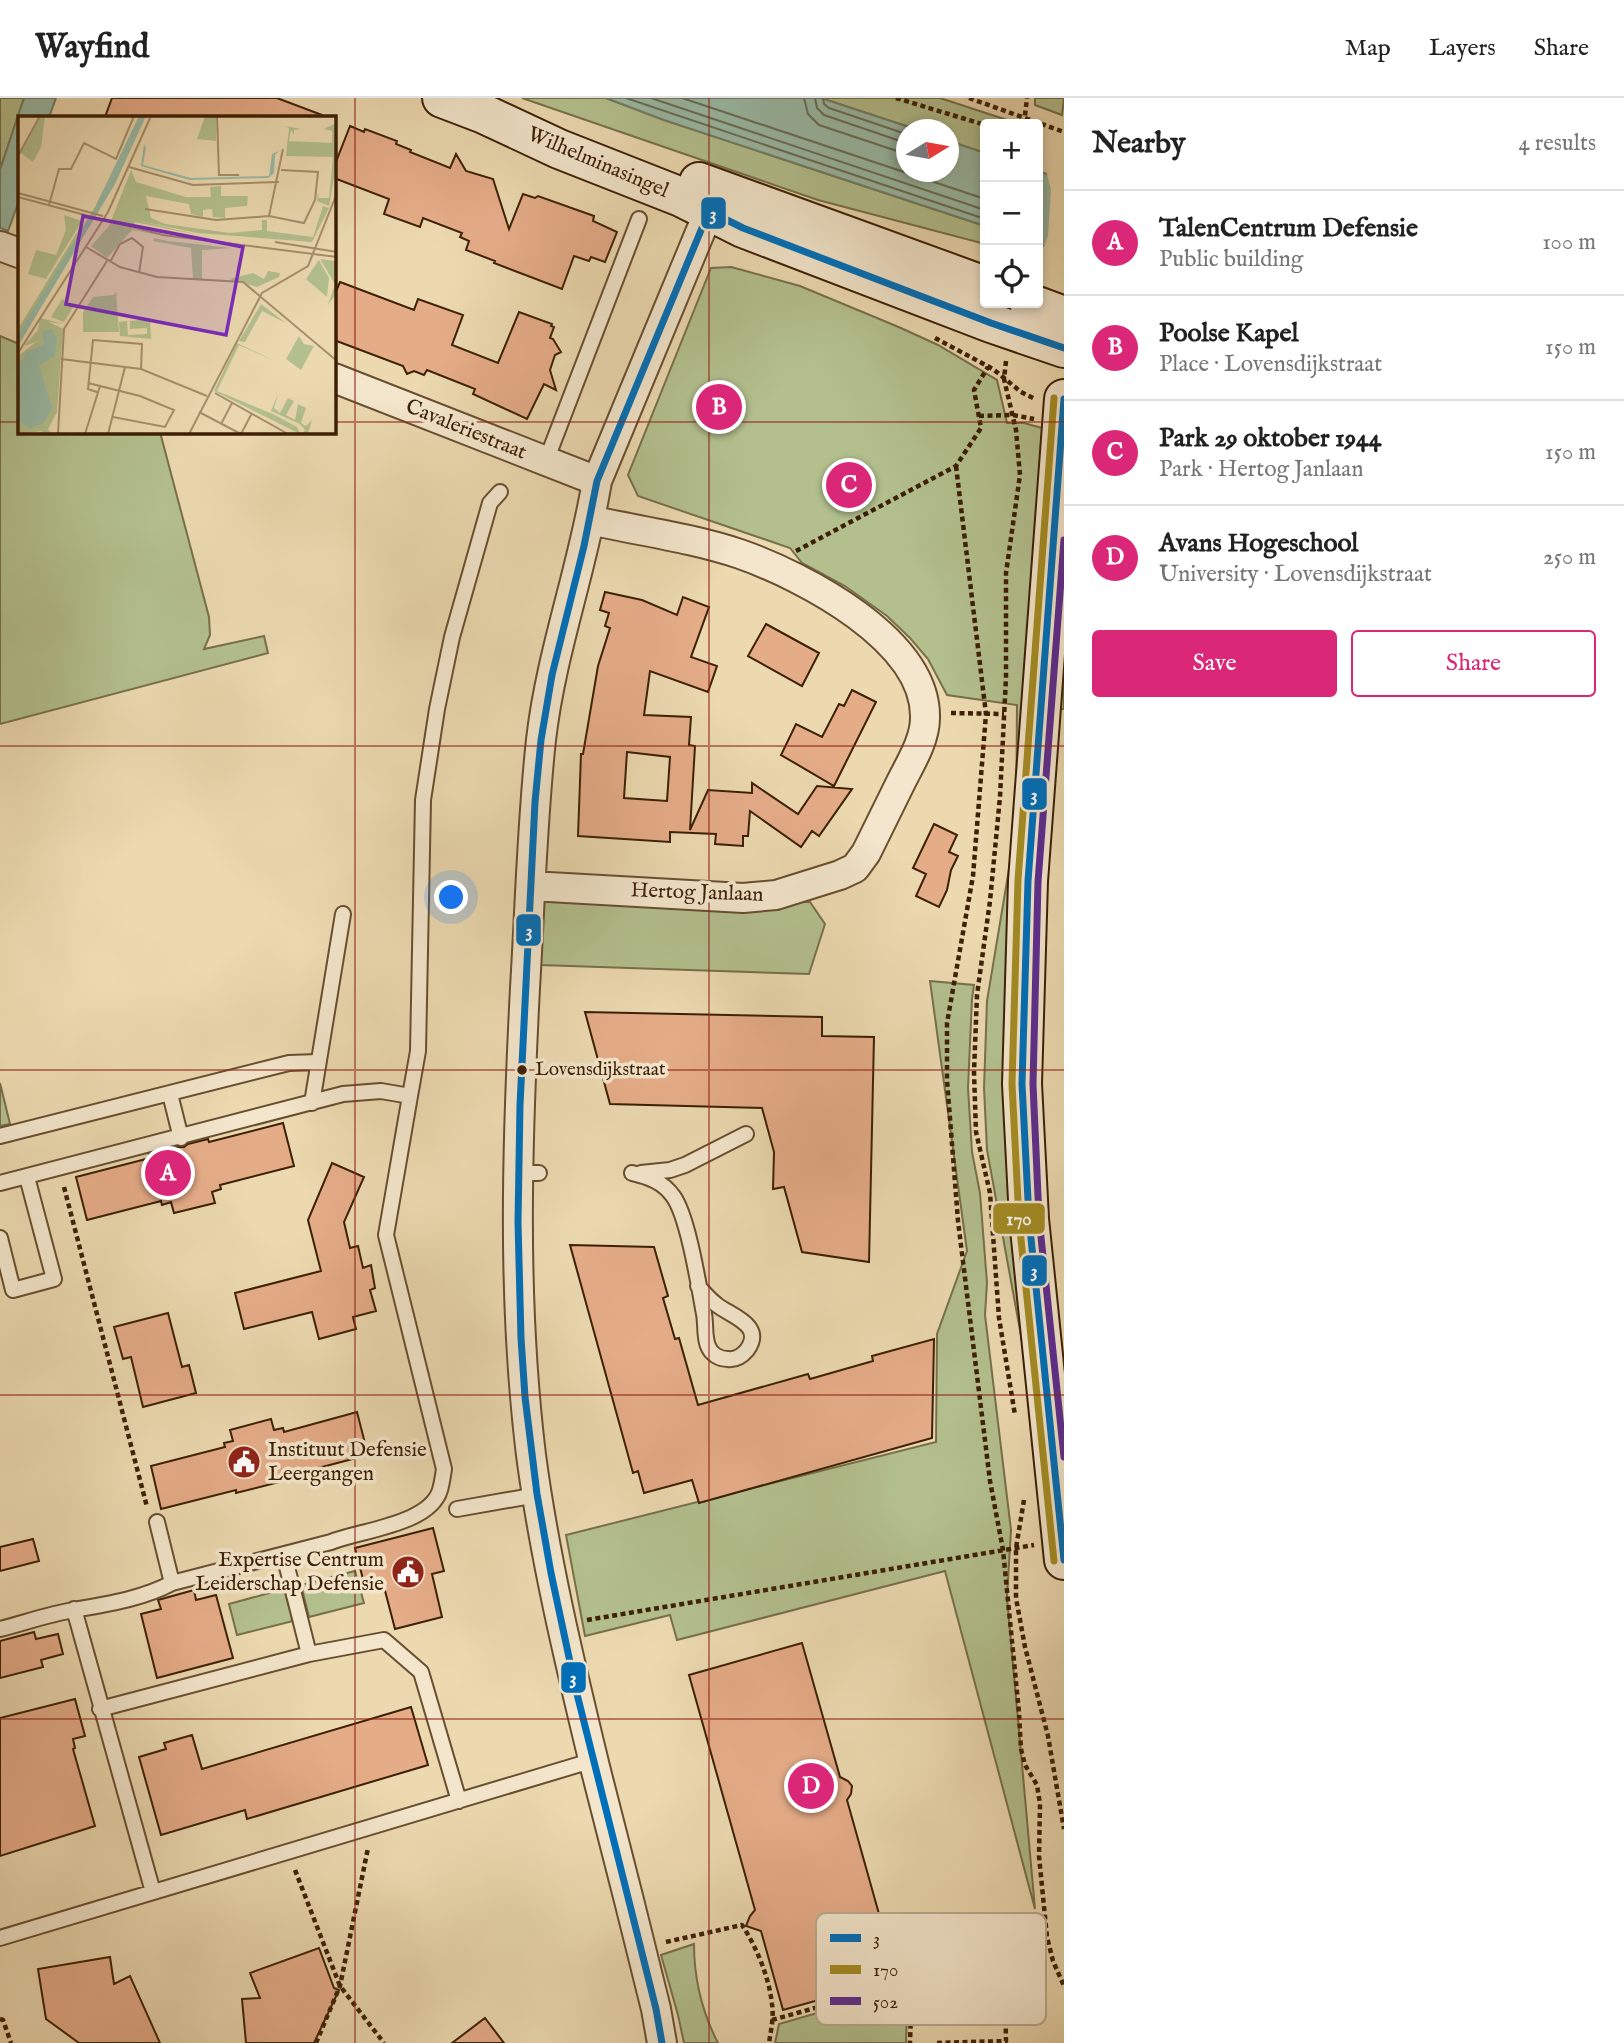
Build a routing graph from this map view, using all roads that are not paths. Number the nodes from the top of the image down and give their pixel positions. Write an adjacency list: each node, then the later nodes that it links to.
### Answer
1 (442, 98): 2 (main road, Wilhelminasingel)
2 (484, 114): 3 (main road, Wilhelminasingel); 7 (main road, Wilhelminasingel)
3 (709, 211): 10 (main road, Wilhelminasingel); 14 (street)
4 (639, 219): 13 (lane)
5 (0, 246): 6 (street)
6 (18, 253)
7 (980, 284)
8 (1042, 308): 9 (main road)
9 (1064, 316)
10 (1064, 348)
11 (336, 379): 13 (street, Cavaleriestraat)
12 (1052, 410): 33 (main road)
13 (546, 461): 14 (street, Cavaleriestraat)
14 (597, 481): 16 (street)
15 (500, 492): 21 (lane)
16 (590, 520): 17 (street); 17 (street, Hertog Janlaan)
17 (531, 887): 30 (street)
18 (343, 914): 19 (lane)
19 (318, 1062): 20 (lane); 22 (lane)
20 (170, 1094): 24 (lane); 25 (lane)
21 (410, 1096): 22 (lane); 34 (lane)
22 (312, 1103): 25 (lane)
23 (746, 1135): 29 (lane)
24 (0, 1136)
25 (181, 1138): 26 (lane)
26 (27, 1177): 27 (lane); 28 (lane)
27 (1, 1180)
28 (0, 1238)
29 (698, 1286): 29 (lane)
30 (537, 1495): 31 (lane); 40 (street)
31 (457, 1508)
32 (157, 1522): 35 (lane)
33 (1050, 1553)
34 (284, 1555): 35 (lane); 38 (lane)
35 (173, 1583): 36 (lane)
36 (74, 1609): 37 (lane); 39 (lane)
37 (0, 1629)
38 (309, 1654): 39 (lane); 41 (lane)
39 (100, 1709): 42 (lane)
40 (594, 1760): 41 (lane); 44 (street)
41 (459, 1801): 42 (lane)
42 (153, 1892): 43 (lane)
43 (0, 1938)
44 (662, 2043)

